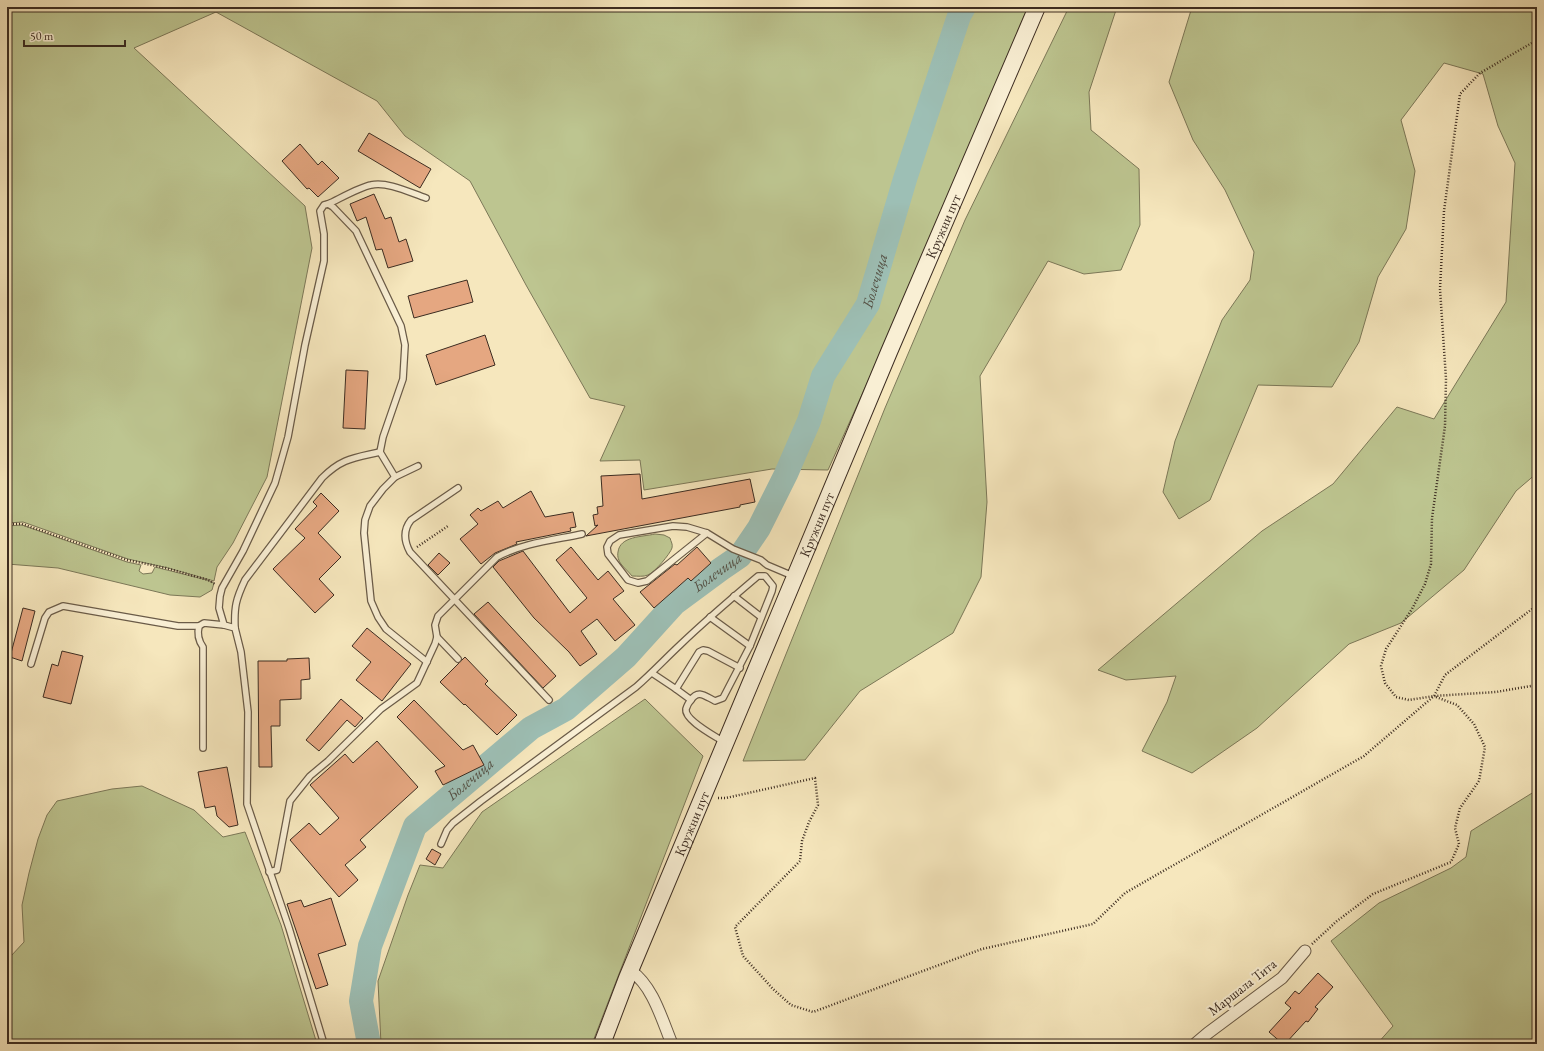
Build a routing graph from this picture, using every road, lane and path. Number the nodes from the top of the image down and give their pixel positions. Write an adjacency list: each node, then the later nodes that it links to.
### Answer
1 (1037, 7): 14 (main road, Кружни пут)
2 (1537, 40): 33 (path)
3 (426, 198): 4 (lane)
4 (328, 204): 5 (lane); 15 (lane)
5 (380, 452): 7 (lane); 23 (lane)
6 (418, 466): 7 (lane)
7 (395, 477): 27 (lane)
8 (458, 488): 13 (lane)
9 (7, 524): 15 (path)
10 (448, 526): 13 (path)
11 (707, 533): 11 (lane); 14 (lane)
12 (582, 534): 17 (lane)
13 (410, 552): 17 (lane)
14 (796, 577): 36 (main road, Кружни пут)
15 (222, 588): 21 (lane)
16 (734, 596): 19 (lane); 20 (lane); 20 (lane)
17 (454, 599): 24 (lane); 34 (lane)
18 (1537, 603): 33 (path)
19 (710, 617): 25 (lane); 30 (lane)
20 (761, 617): 25 (lane)
21 (224, 625): 22 (lane); 23 (lane)
22 (199, 626): 28 (lane); 37 (lane)
23 (235, 628): 40 (lane)
24 (437, 636): 26 (lane); 27 (lane)
25 (750, 646): 29 (lane)
26 (458, 659)
27 (427, 662): 40 (lane)
28 (31, 664)
29 (740, 668): 32 (lane); 35 (lane)
30 (652, 674): 32 (lane); 39 (lane)
31 (1537, 684): 33 (path)
32 (676, 690): 35 (lane)
33 (1434, 696): 38 (path); 41 (path)
34 (549, 700)
35 (691, 700): 36 (lane)
36 (726, 744): 38 (main road, Кружни пут)
37 (202, 748)
38 (703, 797): 42 (main road, Кружни пут)
39 (441, 844)
40 (269, 872): 43 (lane)
41 (1305, 950): 46 (street, Маршала Тита)
42 (630, 971): 44 (main road, Кружни пут); 45 (street)
43 (324, 1044)
44 (602, 1044)
45 (672, 1044)
46 (1195, 1044)

